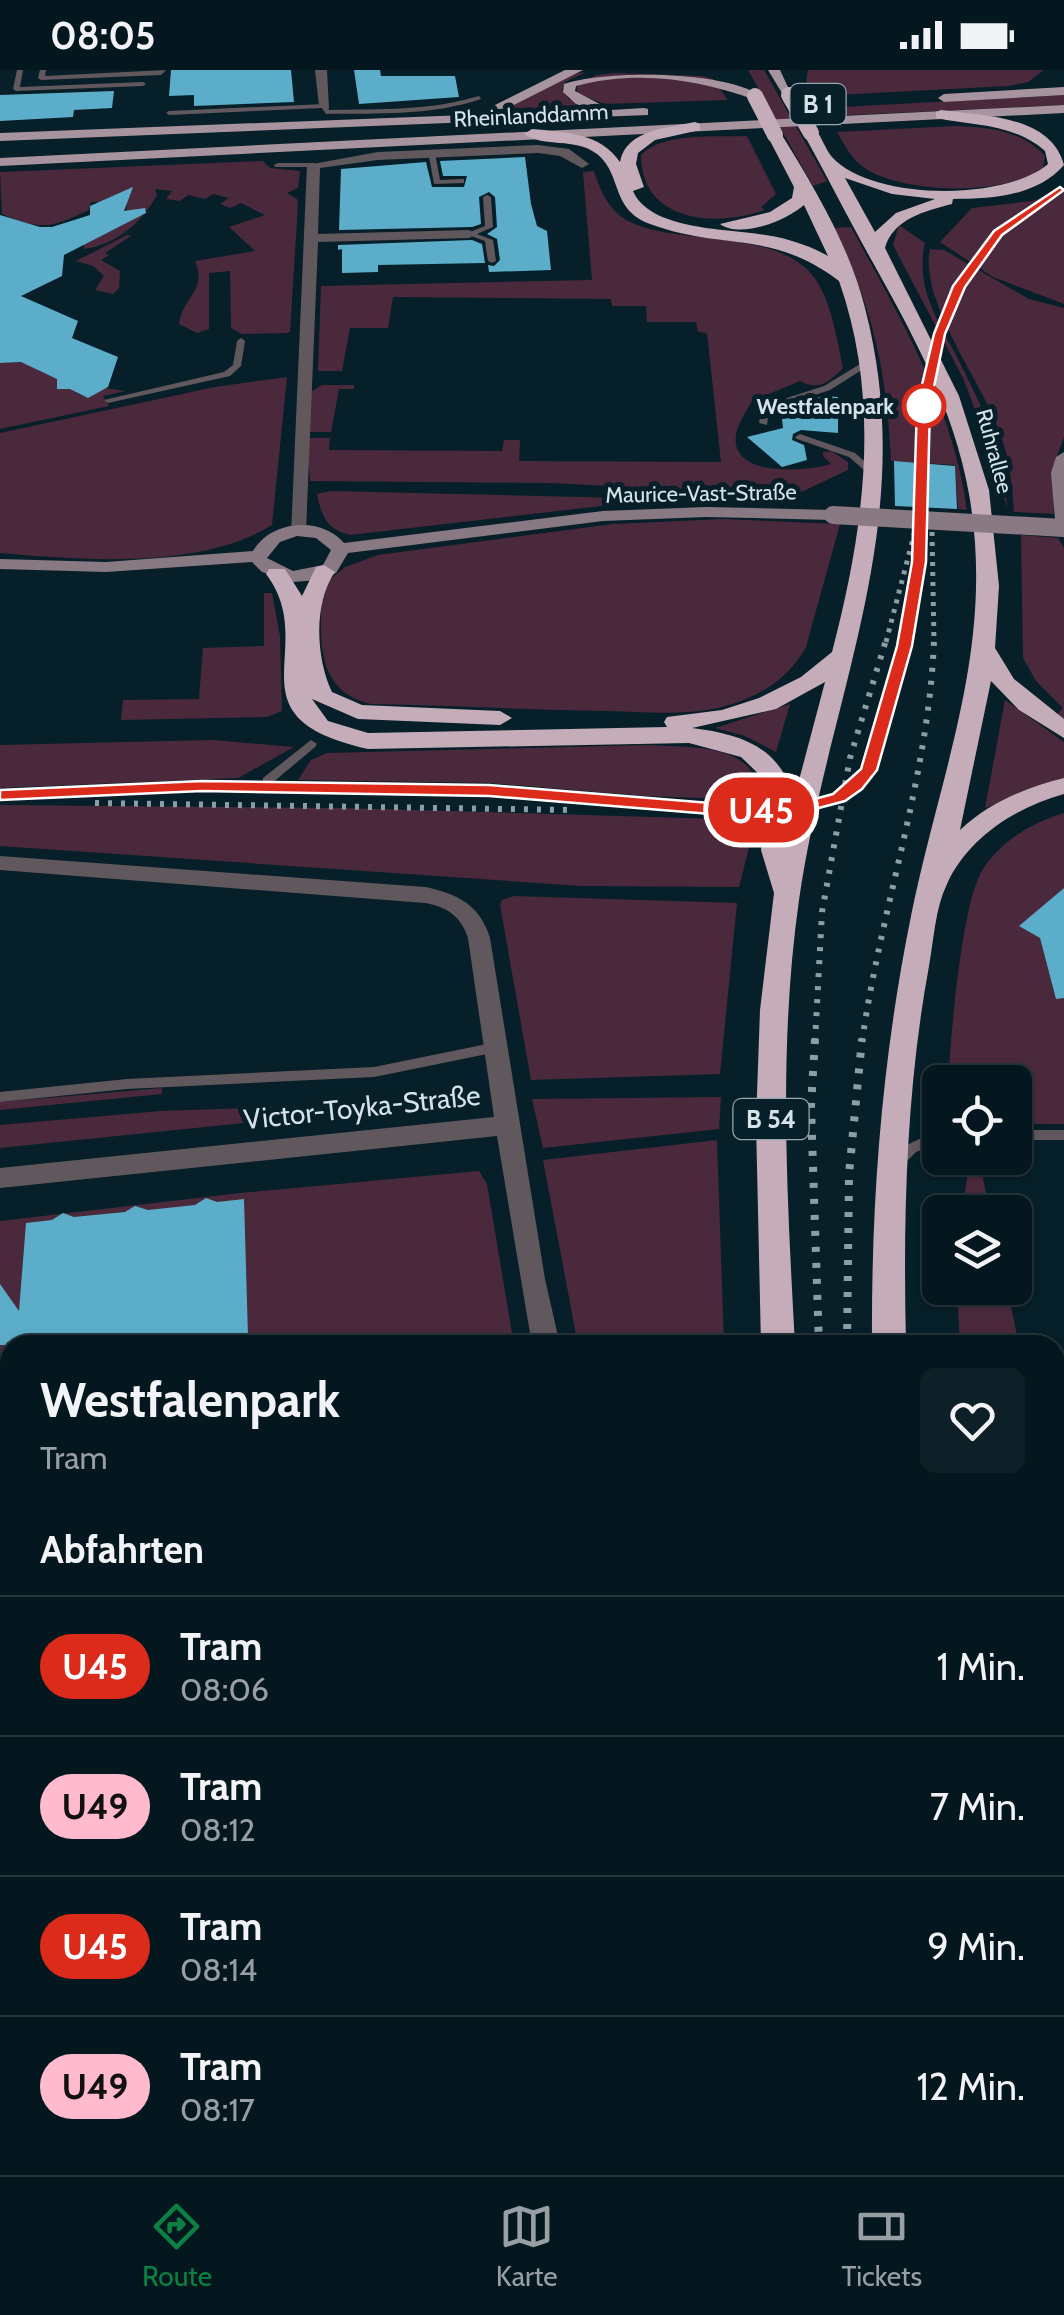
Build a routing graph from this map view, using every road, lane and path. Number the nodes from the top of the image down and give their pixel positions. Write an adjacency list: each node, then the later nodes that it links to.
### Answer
1 (20, 70): 10 (lane)
2 (43, 70): 3 (lane)
3 (163, 70)
4 (321, 70): 17 (street)
5 (577, 70): 24 (main road)
6 (740, 70): 13 (main road, B 54)
7 (1050, 76): 14 (main road)
8 (784, 81): 29 (highway, Ruhrallee, bridge)
9 (144, 84): 10 (lane)
10 (16, 87): 11 (lane)
11 (0, 88)
12 (1064, 91): 14 (main road, Rheinlanddamm / B 1)
13 (752, 92): 23 (main road); 36 (highway, B 54, bridge)
14 (997, 95): 18 (main road, Rheinlanddamm / B 1)
15 (479, 98): 17 (lane)
16 (810, 104): 19 (main road, B 1)
17 (325, 106): 22 (lane)
18 (938, 106): 20 (main road, Rheinlanddamm / B 1); 25 (main road, Rheinlanddamm / B 1); 29 (highway)
19 (734, 108)
20 (1064, 109)
21 (658, 111): 23 (main road, Rheinlanddamm)
22 (169, 112)
23 (640, 112): 24 (main road, Rheinlanddamm)
24 (438, 119): 27 (main road, Rheinlanddamm)
25 (695, 126): 26 (main road, Rheinlanddamm / B 1); 36 (highway)
26 (532, 134): 30 (main road, Rheinlanddamm / B 1); 42 (highway)
27 (0, 137)
28 (431, 153): 31 (street); 33 (street); 35 (lane)
29 (825, 159): 40 (highway, Ruhrallee)
30 (0, 162)
31 (582, 164)
32 (278, 165): 33 (lane)
33 (314, 165): 39 (street)
34 (1064, 176): 40 (highway)
35 (460, 181)
36 (802, 187): 42 (highway, B 54)
37 (487, 197): 38 (lane)
38 (469, 234): 39 (street); 41 (lane)
39 (310, 238): 54 (street)
40 (875, 251): 60 (highway, Ruhrallee)
41 (492, 261)
42 (846, 280): 44 (highway, B 54)
43 (241, 341): 45 (lane)
44 (870, 361): 46 (lane); 51 (highway, B 54)
45 (108, 400)
46 (764, 423)
47 (825, 432): 49 (lane)
48 (800, 437): 49 (lane)
49 (827, 446): 51 (lane)
50 (1064, 456): 52 (main road)
51 (877, 477): 61 (highway, B 54)
52 (1064, 519)
53 (1064, 528): 55 (main road, Maurice-Vast-Straße, bridge)
54 (297, 532): 55 (main road, Maurice-Vast-Straße); 56 (main road)
55 (340, 549): 58 (main road)
56 (259, 556): 57 (main road); 59 (main road)
57 (0, 564)
58 (324, 572): 59 (main road); 61 (highway)
59 (277, 574): 68 (highway)
60 (983, 647): 62 (highway); 67 (highway, Ruhrallee)
61 (845, 653): 68 (highway, B 54)
62 (1064, 730)
63 (311, 744): 64 (lane)
64 (267, 782)
65 (1064, 786): 67 (highway)
66 (0, 863): 69 (street)
67 (932, 886): 75 (highway, Ruhrallee)
68 (787, 894): 78 (highway, B 54)
69 (496, 1047): 70 (lane); 71 (street)
70 (0, 1097)
71 (509, 1124): 76 (street, Victor-Toyka-Straße); 77 (street, Victor-Toyka-Straße)
72 (1032, 1135): 73 (lane)
73 (1064, 1135)
74 (922, 1145): 75 (lane)
75 (891, 1175): 79 (highway, Ruhrallee)
76 (0, 1178)
77 (544, 1335)
78 (778, 1335)
79 (889, 1335)

